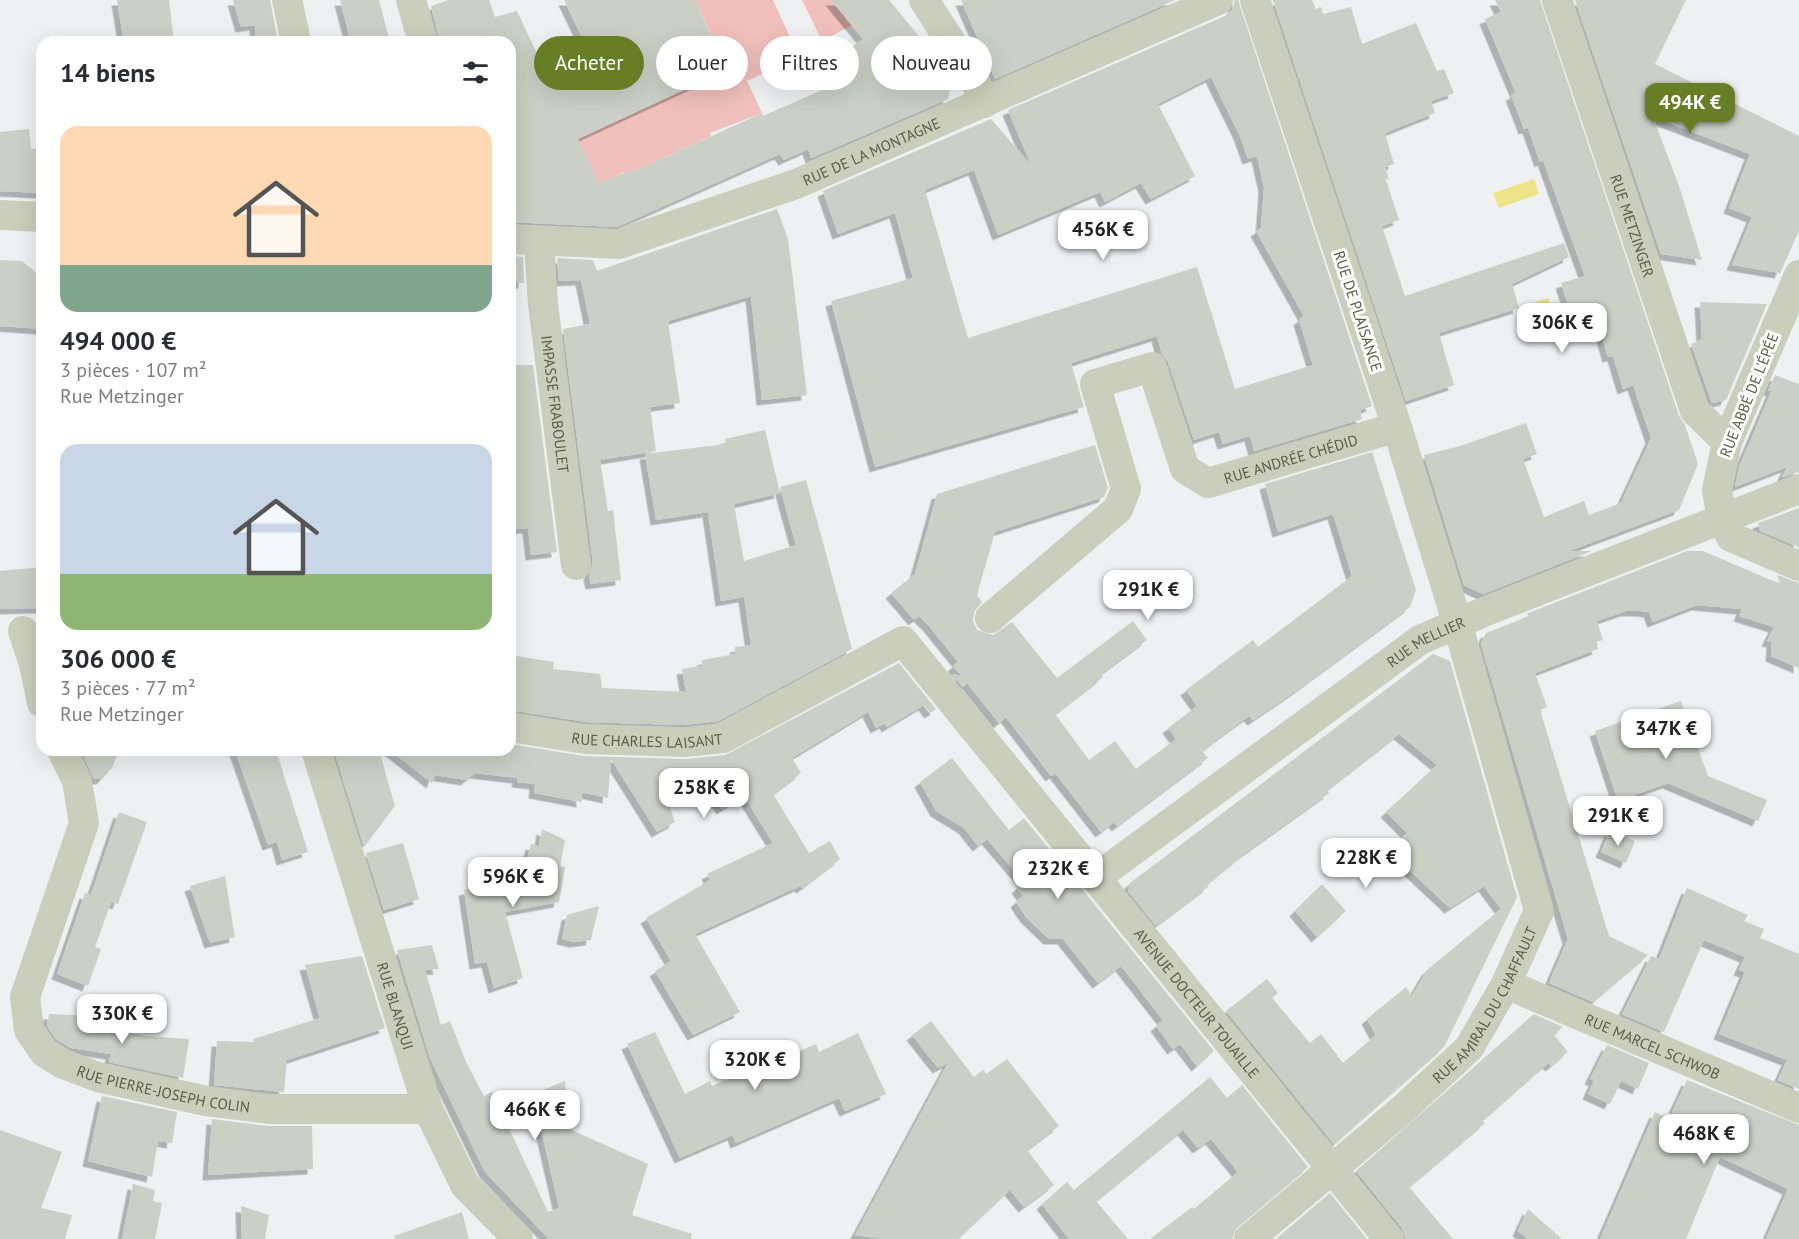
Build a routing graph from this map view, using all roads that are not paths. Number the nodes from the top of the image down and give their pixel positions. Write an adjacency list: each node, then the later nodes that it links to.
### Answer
1 (287, 0): 7 (street)
2 (412, 0): 8 (street)
3 (924, 0): 9 (street)
4 (1218, 0): 9 (street, RUE DE LA MONTAGNE)
5 (1255, 0): 14 (street, RUE DE PLAISANCE)
6 (1557, 0): 15 (street, RUE METZINGER)
7 (295, 36)
8 (421, 36)
9 (984, 104): 12 (street, RUE DE LA MONTAGNE)
10 (0, 215): 11 (street)
11 (36, 217)
12 (524, 240): 18 (street, IMPASSE FRABOULET)
13 (1799, 275): 15 (street, RUE ABBÉ DE L'ÉPÉE)
14 (1397, 427): 20 (street, RUE ANDRÉE CHÉDID); 21 (street, RUE DE PLAISANCE)
15 (1727, 442): 17 (street, RUE ABBÉ DE L'ÉPÉE)
16 (1799, 489): 17 (street, RUE MELLIER)
17 (1722, 519): 19 (street); 21 (street, RUE MELLIER)
18 (576, 565)
19 (1799, 566)
20 (990, 618)
21 (1457, 622): 28 (street, RUE MELLIER); 29 (street, RUE AMIRAL DU CHAFFAULT)
22 (22, 628): 24 (street)
23 (903, 641): 25 (street, RUE CHARLES LAISANT); 28 (street, AVENUE DOCTEUR TOUAILLE)
24 (36, 674)
25 (516, 728)
26 (65, 756): 30 (street, RUE PIERRE-JOSEPH COLIN)
27 (318, 756): 30 (street, RUE BLANQUI)
28 (1097, 877): 32 (street, AVENUE DOCTEUR TOUAILLE)
29 (1506, 984): 31 (street, RUE MARCEL SCHWOB); 32 (street, RUE AMIRAL DU CHAFFAULT)
30 (428, 1108): 33 (street, RUE BLANQUI)
31 (1799, 1108)
32 (1333, 1168): 34 (street, RUE AMIRAL DU CHAFFAULT); 35 (street, AVENUE DOCTEUR TOUAILLE)
33 (518, 1239)
34 (1249, 1239)
35 (1389, 1239)

